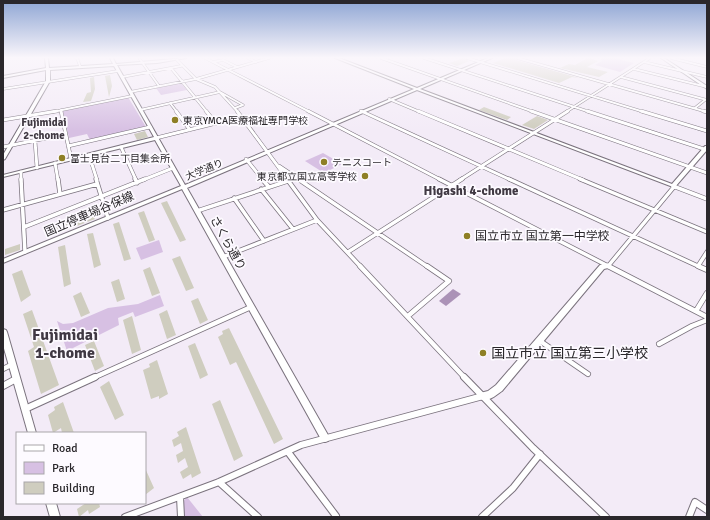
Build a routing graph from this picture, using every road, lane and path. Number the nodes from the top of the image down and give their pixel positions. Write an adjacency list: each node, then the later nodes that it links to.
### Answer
1 (41, 82): 21 (street)
2 (47, 82): 37 (street)
3 (125, 82): 24 (street, さくら通り)
4 (156, 82): 19 (street)
5 (180, 82): 19 (street)
6 (182, 82): 26 (street)
7 (204, 82): 23 (street)
8 (251, 82): 42 (street)
9 (399, 82): 22 (street)
10 (432, 82): 22 (street, 大学通り)
11 (449, 82): 39 (street)
12 (498, 82): 30 (street)
13 (546, 82): 25 (street)
14 (603, 82): 18 (street)
15 (612, 82): 18 (street)
16 (640, 82): 28 (street)
17 (687, 82): 20 (street)
18 (609, 84): 25 (street); 32 (street)
19 (159, 86): 24 (street)
20 (706, 87)
21 (3, 89)
22 (416, 89): 27 (street, 大学通り); 46 (street)
23 (220, 92): 26 (street); 31 (street); 31 (street)
24 (131, 94): 33 (street); 34 (street, さくら通り)
25 (591, 96): 30 (street); 45 (street)
26 (195, 97): 29 (street); 41 (street)
27 (390, 100): 35 (street, 大学通り); 54 (street)
28 (706, 100): 32 (street)
29 (170, 103): 34 (street); 44 (street)
30 (574, 107): 39 (street); 55 (street)
31 (235, 108): 38 (street)
32 (695, 108): 36 (street)
33 (61, 110): 37 (street); 47 (street)
34 (140, 110): 43 (street, さくら通り)
35 (362, 111): 42 (street, 大学通り); 63 (street)
36 (707, 112)
37 (27, 117): 40 (street); 50 (street)
38 (241, 117): 41 (street); 56 (street)
39 (555, 119): 46 (street); 64 (street)
40 (3, 120)
41 (216, 123): 44 (street)
42 (332, 124): 56 (street, 大学通り); 73 (street)
43 (150, 127): 48 (street, さくら通り); 51 (street)
44 (190, 130): 48 (street)
45 (707, 131)
46 (533, 133): 54 (street); 75 (street)
47 (66, 134): 49 (street); 51 (street)
48 (156, 138): 53 (street); 66 (street, さくら通り)
49 (35, 141): 50 (street); 65 (street)
50 (11, 146): 52 (street); 58 (street)
51 (68, 146): 59 (street)
52 (3, 147)
53 (121, 147): 57 (street); 72 (street)
54 (508, 149): 63 (street); 84 (street)
55 (706, 149): 64 (street)
56 (266, 152): 60 (street, 大学通り); 62 (street)
57 (89, 155): 59 (street); 71 (street)
58 (3, 159)
59 (71, 159): 61 (street)
60 (247, 160): 74 (street, 大学通り); 76 (street)
61 (55, 163): 65 (street); 78 (street)
62 (275, 163): 70 (street); 90 (street)
63 (481, 166): 73 (street); 92 (street)
64 (690, 167): 68 (street); 75 (street)
65 (37, 168): 67 (street)
66 (173, 168): 72 (street); 74 (street, さくら通り)
67 (21, 172): 69 (street); 82 (street)
68 (707, 173)
69 (3, 176)
70 (288, 181): 76 (street); 87 (street)
71 (97, 184): 78 (street); 79 (street)
72 (137, 184): 79 (street)
73 (451, 185): 90 (street); 99 (street)
74 (183, 186): 85 (street, さくら通り); 86 (street, 国立停車場谷保線)
75 (673, 186): 81 (street); 84 (street)
76 (269, 187): 77 (street)
77 (261, 189): 80 (street); 89 (street)
78 (60, 194): 82 (street)
79 (101, 198): 86 (street); 88 (street)
80 (234, 198): 85 (street); 93 (street)
81 (707, 199)
82 (23, 205): 83 (street); 88 (street)
83 (3, 210)
84 (655, 210): 91 (street); 92 (street)
85 (197, 211): 97 (street, さくら通り)
86 (108, 218): 94 (street, 国立停車場谷保線)
87 (317, 220): 89 (street); 95 (street)
88 (24, 227): 94 (street)
89 (294, 229): 93 (street)
90 (378, 232): 95 (street); 105 (street)
91 (707, 232)
92 (634, 236): 99 (street); 100 (street)
93 (264, 241): 97 (street)
94 (25, 252): 98 (street, 国立停車場谷保線)
95 (348, 252): 105 (street)
96 (707, 252): 100 (street)
97 (223, 256): 103 (street, さくら通り)
98 (3, 261)
99 (606, 266): 104 (street); 108 (street)
100 (698, 266): 101 (street)
101 (707, 270)
102 (707, 293): 104 (street)
103 (251, 307): 116 (street); 118 (street, さくら通り)
104 (696, 311): 106 (street)
105 (408, 316): 115 (street)
106 (707, 319): 109 (street)
107 (3, 332): 110 (street)
108 (540, 341): 112 (street); 115 (street)
109 (659, 344)
110 (13, 364): 111 (street); 113 (street)
111 (3, 369)
112 (588, 374)
113 (17, 379): 114 (street); 116 (street)
114 (3, 386)
115 (483, 396): 118 (street); 120 (street)
116 (26, 409): 117 (street)
117 (32, 432)
118 (325, 438): 119 (street)
119 (288, 452): 121 (street); 125 (street)
120 (540, 454): 130 (street); 131 (street)
121 (219, 482): 122 (street); 129 (street)
122 (180, 497): 127 (street); 128 (street)
123 (51, 504): 126 (street)
124 (707, 510): 132 (street)
125 (336, 516)
126 (55, 517)
127 (125, 517)
128 (181, 517)
129 (258, 517)
130 (482, 517)
131 (606, 517)
132 (689, 517)

